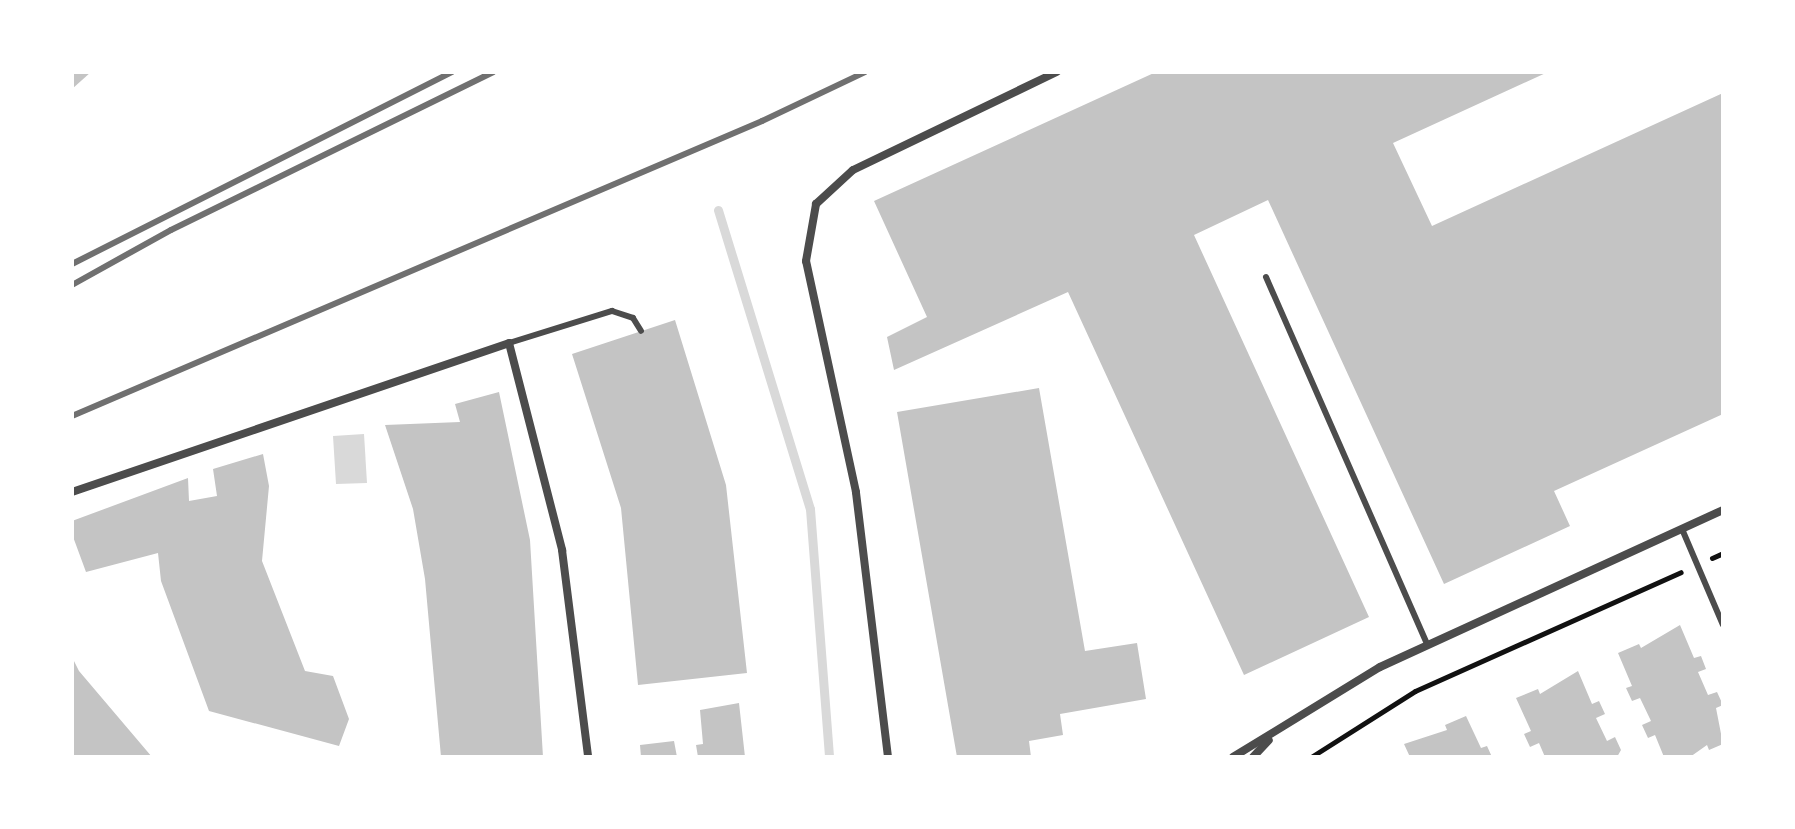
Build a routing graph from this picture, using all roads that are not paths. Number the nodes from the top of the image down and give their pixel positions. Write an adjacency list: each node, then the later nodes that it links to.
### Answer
1 (1057, 72): 12 (street)
2 (1266, 277): 9 (lane)
3 (641, 331): 4 (lane)
4 (509, 343): 5 (street); 11 (street)
5 (72, 492)
6 (1723, 510): 7 (street)
7 (1682, 529): 8 (lane); 9 (street)
8 (1723, 625)
9 (1427, 644): 10 (street)
10 (1275, 734): 13 (street); 14 (street)
11 (588, 757)
12 (888, 757)
13 (1233, 757)
14 (1253, 757)

